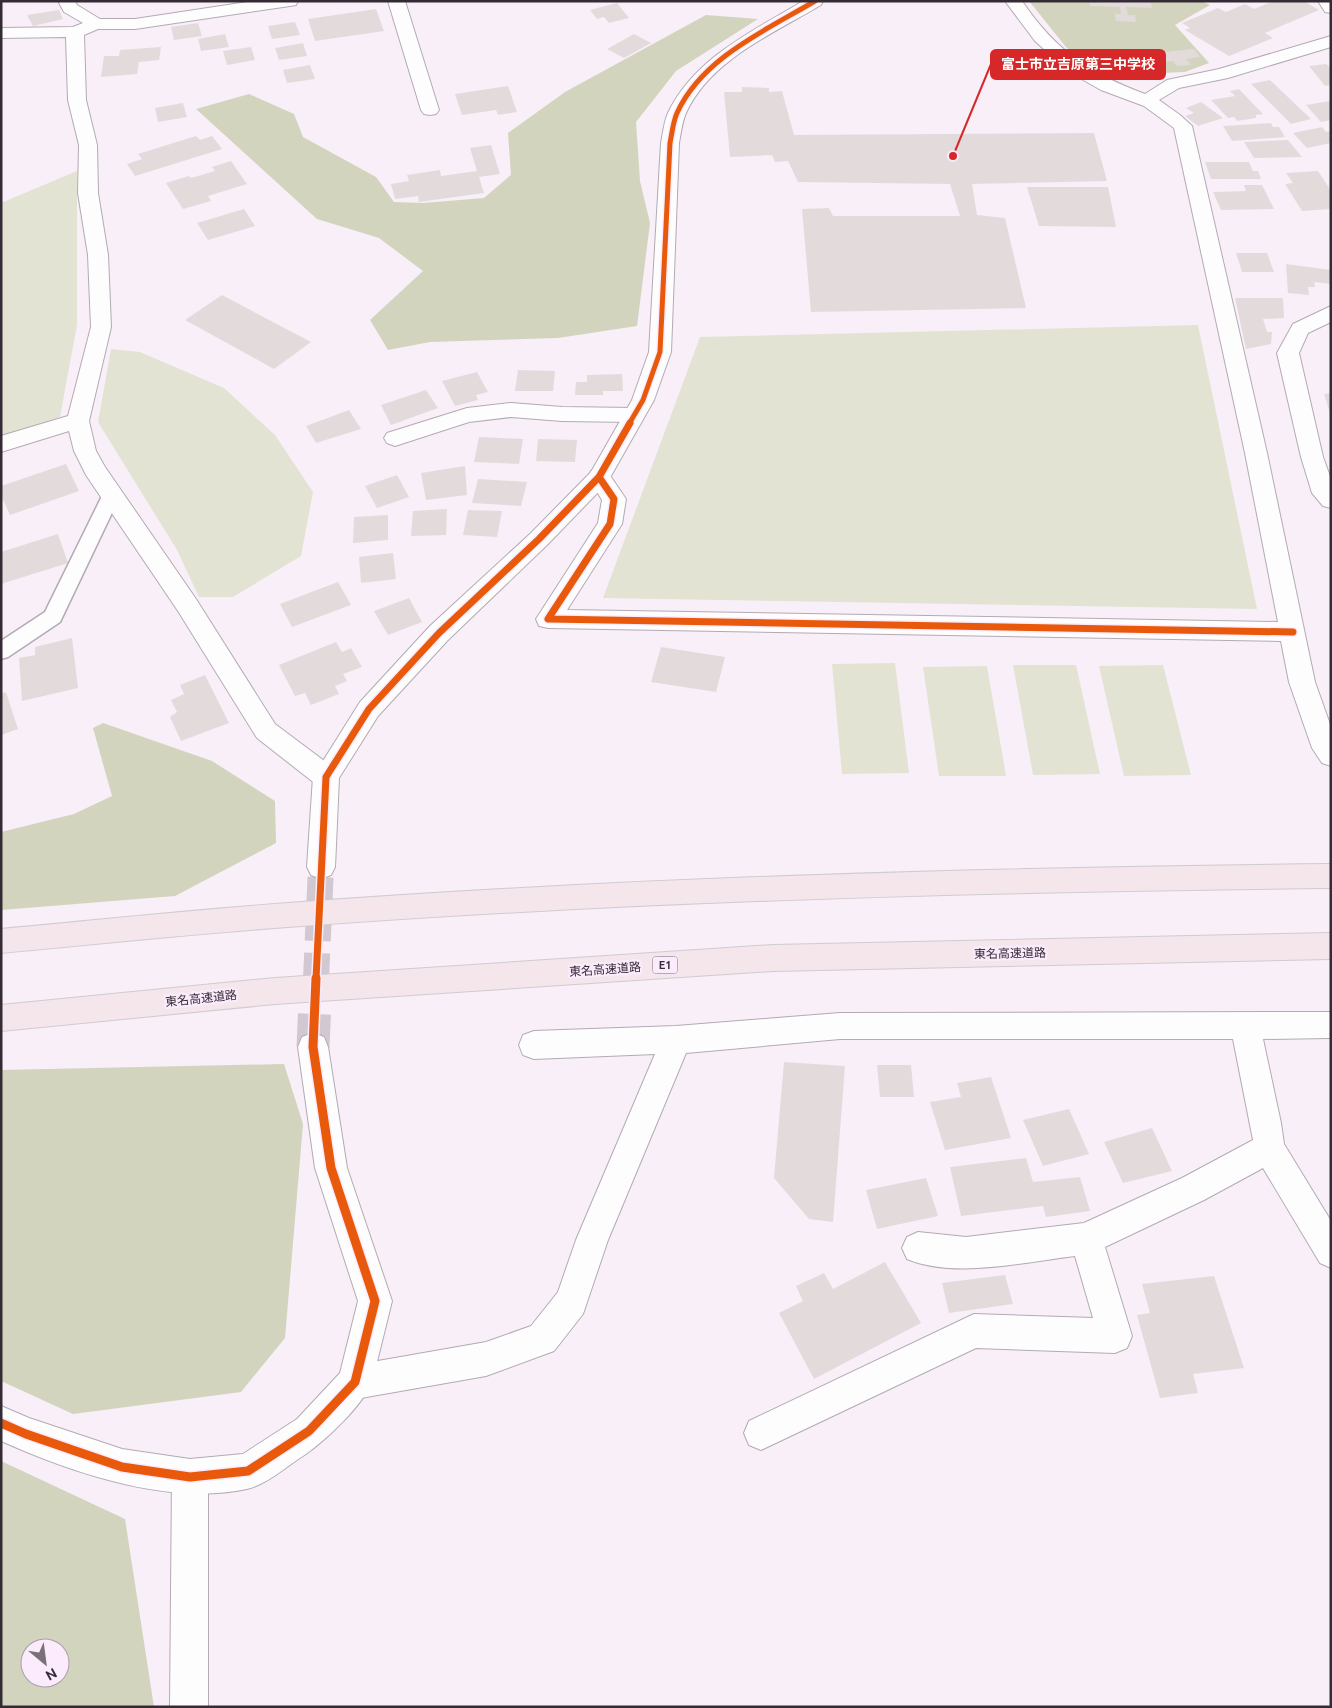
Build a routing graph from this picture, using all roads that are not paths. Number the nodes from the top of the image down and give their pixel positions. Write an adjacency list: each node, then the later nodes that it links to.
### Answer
1 (66, 1): 8 (street)
2 (290, 1): 8 (street)
3 (396, 1): 13 (street)
4 (815, 1): 15 (street)
5 (1013, 1): 12 (street)
6 (1326, 1): 7 (street)
7 (1331, 8)
8 (96, 24): 9 (street)
9 (75, 32): 10 (street); 16 (street)
10 (1, 33)
11 (1331, 42): 12 (street)
12 (1145, 100): 22 (street)
13 (430, 110)
14 (1331, 313): 21 (street)
15 (634, 415): 17 (street); 19 (street)
16 (78, 421): 18 (street); 20 (street)
17 (395, 438)
18 (1, 444)
19 (599, 477): 22 (street); 25 (street)
20 (111, 496): 23 (lane); 25 (street)
21 (1331, 500)
22 (1293, 632): 24 (street)
23 (1, 651)
24 (1331, 756)
25 (326, 777): 26 (street)
26 (321, 867)
27 (1331, 876): 28 (highway)
28 (1, 941)
29 (1331, 946): 30 (highway, 東名高速道路 / E1)
30 (1, 1018)
31 (1331, 1025): 32 (street)
32 (1245, 1026): 33 (street); 36 (street)
33 (676, 1040): 34 (street); 40 (street)
34 (534, 1045)
35 (313, 1047): 40 (street)
36 (1269, 1148): 37 (street); 39 (street)
37 (1086, 1239): 38 (street); 42 (street)
38 (918, 1248)
39 (1331, 1252)
40 (355, 1382): 43 (street)
41 (1, 1423): 43 (street)
42 (761, 1433)
43 (190, 1477): 44 (street)
44 (189, 1707)

